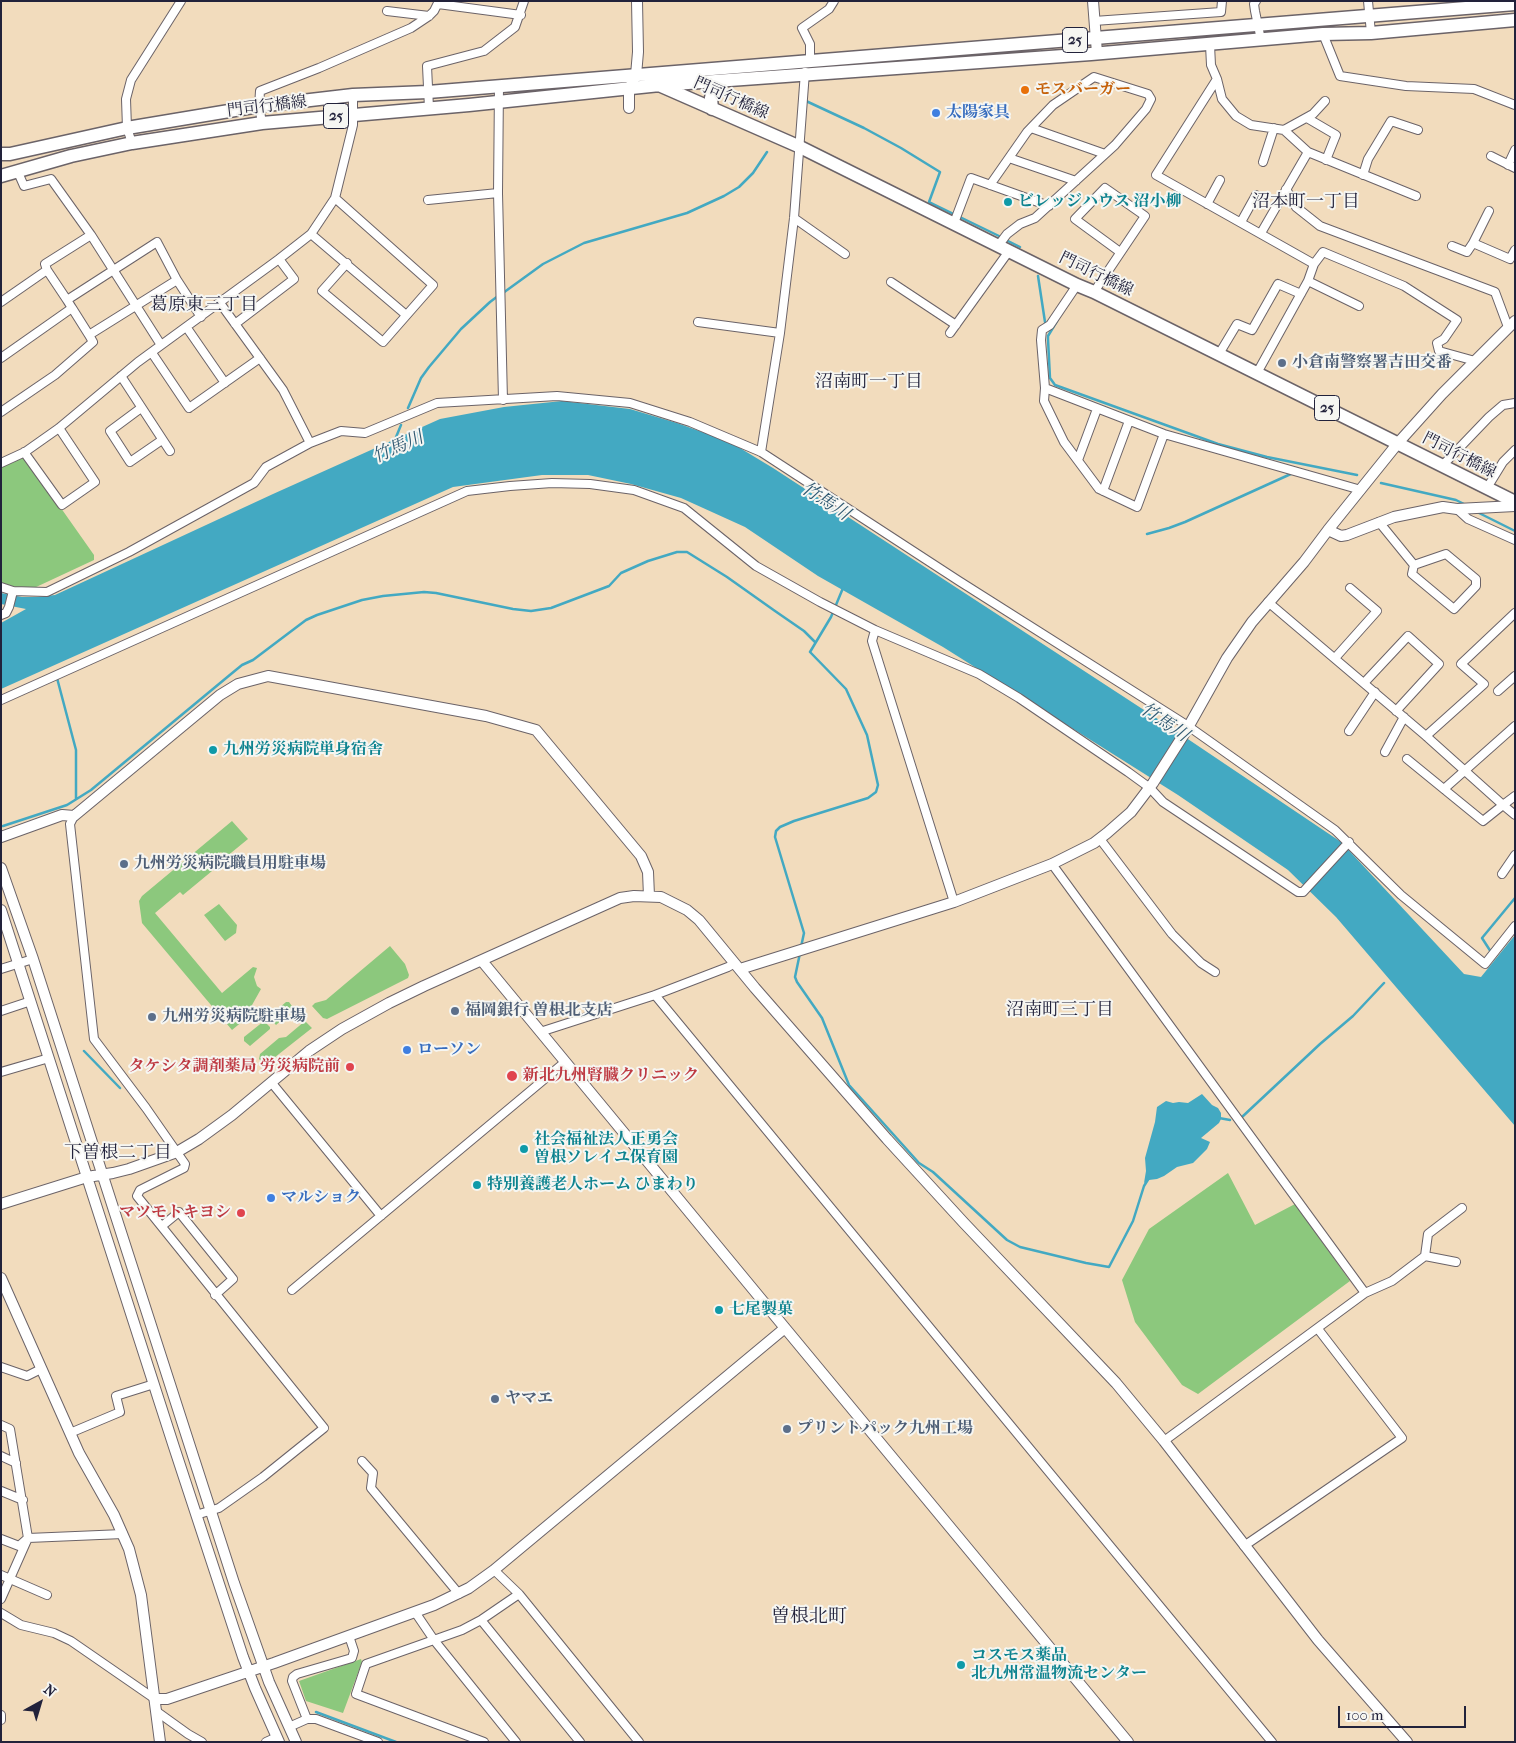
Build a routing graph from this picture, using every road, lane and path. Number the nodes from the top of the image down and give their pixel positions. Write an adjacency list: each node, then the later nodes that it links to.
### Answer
1 (181, 1): 44 (street)
2 (524, 1): 12 (street)
3 (637, 1): 25 (street)
4 (834, 1): 24 (street)
5 (1093, 1): 16 (street)
6 (1222, 1): 16 (street)
7 (1256, 1): 17 (street)
8 (1368, 1): 14 (street)
9 (438, 2): 12 (street); 13 (street)
10 (1515, 4): 14 (main road, 門司行橋線 / 25)
11 (387, 11): 13 (street)
12 (521, 15): 32 (street)
13 (429, 16): 37 (street)
14 (1369, 16): 17 (main road, 門司行橋線 / 25); 18 (street)
15 (1515, 20): 18 (main road, 門司行橋線 / 25)
16 (1094, 21): 20 (street)
17 (1258, 25): 20 (main road, 門司行橋線 / 25); 21 (street)
18 (1371, 33): 19 (main road, 門司行橋線 / 25)
19 (1323, 34): 21 (main road, 門司行橋線 / 25); 36 (street)
20 (1096, 38): 23 (street); 24 (main road, 門司行橋線 / 25)
21 (1261, 40): 22 (main road, 門司行橋線 / 25)
22 (1210, 45): 23 (main road, 門司行橋線 / 25); 27 (street)
23 (1097, 54): 26 (main road, 門司行橋線 / 25)
24 (808, 62): 25 (main road, 門司行橋線 / 25); 26 (street)
25 (636, 75): 29 (main road, 門司行橋線 / 25); 30 (main road, 門司行橋線 / 25); 31 (street)
26 (804, 76): 28 (main road, 門司行橋線 / 25); 50 (street)
27 (1217, 79): 46 (street); 72 (street)
28 (714, 82): 29 (main road, 門司行橋線 / 25); 40 (main road)
29 (660, 85): 31 (main road, 門司行橋線 / 25); 40 (main road, 門司行橋線 / 25)
30 (499, 86): 32 (main road, 門司行橋線 / 25); 35 (street)
31 (629, 89): 35 (main road, 門司行橋線 / 25); 39 (street)
32 (428, 92): 33 (main road, 門司行橋線 / 25); 38 (street)
33 (353, 95): 37 (main road, 門司行橋線 / 25); 41 (street)
34 (1324, 101): 42 (street)
35 (500, 102): 38 (main road, 門司行橋線 / 25); 67 (street)
36 (1515, 105)
37 (260, 106): 43 (street); 44 (main road, 門司行橋線 / 25)
38 (429, 108): 41 (main road, 門司行橋線 / 25)
39 (629, 108)
40 (712, 108): 50 (main road, 門司行橋線 / 25)
41 (354, 114): 43 (main road, 門司行橋線 / 25); 70 (street)
42 (1306, 118): 47 (street); 57 (street)
43 (262, 123): 49 (main road, 門司行橋線 / 25)
44 (127, 128): 49 (street); 54 (main road, 門司行橋線 / 25)
45 (1030, 128): 53 (street); 53 (street); 56 (street)
46 (1274, 128): 47 (street); 58 (street)
47 (1284, 130): 52 (street)
48 (1418, 130): 62 (street)
49 (132, 143): 60 (main road, 門司行橋線 / 25)
50 (798, 146): 75 (street); 76 (main road, 門司行橋線 / 25)
51 (1515, 150): 59 (street)
52 (1308, 152): 57 (street); 66 (street)
53 (1105, 154): 64 (street)
54 (4, 155)
55 (1491, 156): 59 (street)
56 (1009, 158): 64 (street); 65 (street)
57 (1326, 160): 62 (street)
58 (1263, 162)
59 (1512, 166)
60 (17, 170): 61 (main road, 門司行橋線 / 25); 80 (street)
61 (1, 174)
62 (1363, 175): 69 (street)
63 (1220, 180): 72 (street)
64 (1076, 181): 73 (street)
65 (990, 185): 73 (street); 76 (street)
66 (1286, 189): 78 (street); 108 (street)
67 (498, 193): 71 (street); 124 (street)
68 (1256, 194): 77 (street)
69 (1416, 196)
70 (335, 198): 79 (street); 104 (street)
71 (428, 200)
72 (1207, 204): 77 (street)
73 (1049, 206): 81 (street)
74 (1489, 211): 82 (street)
75 (794, 218): 86 (street); 111 (street)
76 (956, 218): 81 (main road, 門司行橋線 / 25)
77 (1241, 222): 78 (street)
78 (1261, 233): 89 (street)
79 (311, 234): 87 (street); 88 (street)
80 (91, 235): 90 (street); 91 (street)
81 (1004, 243): 95 (main road, 門司行橋線 / 25); 109 (street)
82 (1473, 243): 83 (street); 84 (street)
83 (1452, 246)
84 (1515, 250)
85 (1120, 252): 85 (street); 96 (street)
86 (845, 254)
87 (279, 259): 100 (street); 107 (street)
88 (347, 262): 104 (street); 104 (street)
89 (1314, 264): 93 (street); 119 (street)
90 (47, 270): 98 (street); 99 (street)
91 (114, 270): 92 (street); 98 (street); 101 (street)
92 (177, 280): 101 (street); 105 (street)
93 (1308, 281): 97 (street); 102 (street)
94 (891, 282): 109 (street)
95 (1077, 285): 96 (main road, 門司行橋線 / 25); 123 (street)
96 (1094, 292): 116 (main road, 門司行橋線 / 25)
97 (1301, 294): 116 (street); 120 (street)
98 (67, 300): 103 (street)
99 (1, 302)
100 (220, 303): 105 (street); 107 (street)
101 (136, 306): 113 (street); 114 (street)
102 (1359, 306)
103 (72, 308): 113 (street); 117 (street)
104 (406, 314)
105 (201, 317): 110 (street)
106 (698, 322): 111 (street)
107 (235, 324): 118 (street)
108 (1512, 324): 119 (street)
109 (956, 325): 112 (street)
110 (187, 328): 114 (street); 122 (street)
111 (780, 333): 138 (street)
112 (950, 333)
113 (89, 335): 128 (street)
114 (161, 345): 115 (street)
115 (152, 353): 121 (street); 122 (street)
116 (1219, 354): 120 (main road, 門司行橋線 / 25)
117 (1, 358)
118 (260, 358): 122 (street); 133 (street)
119 (1475, 361): 134 (street)
120 (1257, 373): 134 (main road, 門司行橋線 / 25)
121 (121, 376): 126 (street); 130 (street)
122 (225, 383)
123 (1044, 388): 127 (street); 139 (street)
124 (502, 400): 133 (street); 138 (street)
125 (1515, 403): 141 (street)
126 (142, 408): 132 (street); 132 (street)
127 (1097, 408): 129 (street); 139 (street)
128 (1, 412)
129 (1129, 421): 131 (street); 144 (street)
130 (59, 428): 137 (street); 137 (street)
131 (1164, 434): 142 (street); 144 (street)
132 (162, 440): 136 (street)
133 (310, 443): 154 (street)
134 (1398, 443): 141 (main road, 門司行橋線 / 25); 142 (street)
135 (1515, 450): 143 (street)
136 (170, 451)
137 (24, 452): 140 (street)
138 (761, 452): 168 (street)
139 (1078, 460): 144 (street)
140 (1, 463)
141 (1442, 466): 143 (main road, 門司行橋線 / 25)
142 (1367, 483): 149 (street)
143 (1487, 488): 145 (main road, 門司行橋線 / 25)
144 (1103, 491)
145 (1515, 502)
146 (1515, 506): 147 (street)
147 (1458, 509): 148 (street); 150 (street)
148 (1379, 522): 149 (street); 151 (street)
149 (1328, 530): 155 (street)
150 (1515, 540)
151 (1414, 565): 151 (street)
152 (1, 587): 154 (street)
153 (1350, 588): 159 (street)
154 (13, 591): 157 (street)
155 (1268, 602): 159 (street); 168 (street)
156 (1515, 613): 170 (street)
157 (1, 615)
158 (875, 630): 164 (street); 174 (street); 188 (street)
159 (1335, 658): 161 (street)
160 (1515, 676): 163 (street)
161 (1364, 683): 162 (street); 165 (street)
162 (1375, 692): 165 (street); 169 (street)
163 (1498, 692)
164 (1, 700)
165 (1396, 711): 166 (street)
166 (1404, 717): 170 (street); 171 (street)
167 (1515, 726): 173 (street)
168 (1187, 729): 174 (street); 182 (street)
169 (1349, 731)
170 (1426, 736): 173 (street)
171 (1384, 752)
172 (1407, 759): 175 (street)
173 (1465, 771): 175 (street); 177 (street)
174 (1151, 785): 181 (street); 182 (street)
175 (1444, 789): 177 (street)
176 (1515, 796): 177 (street)
177 (1503, 805): 178 (street)
178 (1515, 815)
179 (74, 816): 180 (street); 187 (street); 205 (street)
180 (1, 837)
181 (1100, 839): 184 (street); 196 (street)
182 (1347, 844): 190 (street)
183 (1515, 855): 186 (street)
184 (1052, 864): 188 (street); 216 (street)
185 (1, 868): 191 (street)
186 (1502, 874)
187 (649, 896): 192 (street); 194 (street)
188 (954, 902): 194 (street)
189 (1, 910): 193 (street)
190 (1515, 926)
191 (32, 959): 193 (street); 206 (street)
192 (482, 961): 200 (street); 204 (street)
193 (18, 963): 195 (street); 198 (street)
194 (738, 966): 197 (street); 225 (street)
195 (1, 969)
196 (1214, 972)
197 (654, 995): 200 (street); 268 (street)
198 (31, 1001): 199 (street); 201 (street)
199 (1, 1011)
200 (540, 1032): 202 (street)
201 (49, 1058): 203 (street); 207 (street)
202 (565, 1062): 210 (street); 218 (street)
203 (1, 1072)
204 (271, 1082): 205 (street); 210 (street)
205 (177, 1152): 206 (street); 211 (street)
206 (102, 1175): 207 (street); 231 (street)
207 (88, 1177): 208 (street); 222 (street)
208 (1, 1204)
209 (1462, 1208): 212 (street)
210 (381, 1216): 215 (street)
211 (162, 1226): 217 (street); 217 (street)
212 (1425, 1256): 213 (street); 216 (street)
213 (1456, 1262)
214 (1, 1278): 221 (street)
215 (292, 1290)
216 (1365, 1293): 219 (street)
217 (215, 1295): 231 (street)
218 (785, 1328): 237 (street); 267 (street)
219 (1318, 1329): 225 (street); 236 (street)
220 (1, 1367): 221 (street)
221 (41, 1369): 224 (street)
222 (154, 1384): 224 (street); 232 (street)
223 (1, 1425): 228 (street)
224 (70, 1433): 233 (street)
225 (1164, 1441): 236 (street)
226 (1, 1456): 228 (street)
227 (362, 1461): 240 (street)
228 (16, 1463): 230 (street)
229 (1, 1491): 230 (street)
230 (22, 1500): 234 (street)
231 (210, 1511): 232 (street); 249 (street)
232 (196, 1515): 250 (street)
233 (123, 1534): 234 (street); 251 (street)
234 (28, 1538): 235 (street); 239 (street)
235 (1, 1539)
236 (1244, 1546): 269 (street)
237 (494, 1570): 240 (street); 241 (street)
238 (1, 1575): 239 (street)
239 (10, 1579): 242 (street); 243 (street)
240 (459, 1594): 245 (street)
241 (519, 1594): 246 (street); 266 (street)
242 (47, 1595)
243 (1, 1599)
244 (1, 1612): 251 (street)
245 (415, 1612): 247 (street); 248 (street)
246 (482, 1620): 248 (street); 265 (street)
247 (349, 1636): 249 (street); 254 (street)
248 (434, 1640): 263 (street); 264 (street)
249 (263, 1667): 250 (street); 256 (street)
250 (248, 1671): 251 (street); 257 (street)
251 (155, 1699): 252 (street)
252 (156, 1711): 258 (street); 259 (street)
253 (1, 1715): 255 (street)
254 (307, 1719): 256 (street); 262 (street)
255 (1, 1720)
256 (289, 1727): 261 (street)
257 (278, 1740): 260 (street)
258 (160, 1742)
259 (202, 1742)
260 (266, 1742)
261 (296, 1742)
262 (378, 1742)
263 (484, 1742)
264 (516, 1742)
265 (580, 1742)
266 (639, 1742)
267 (1128, 1742)
268 (1272, 1742)
269 (1407, 1742)

